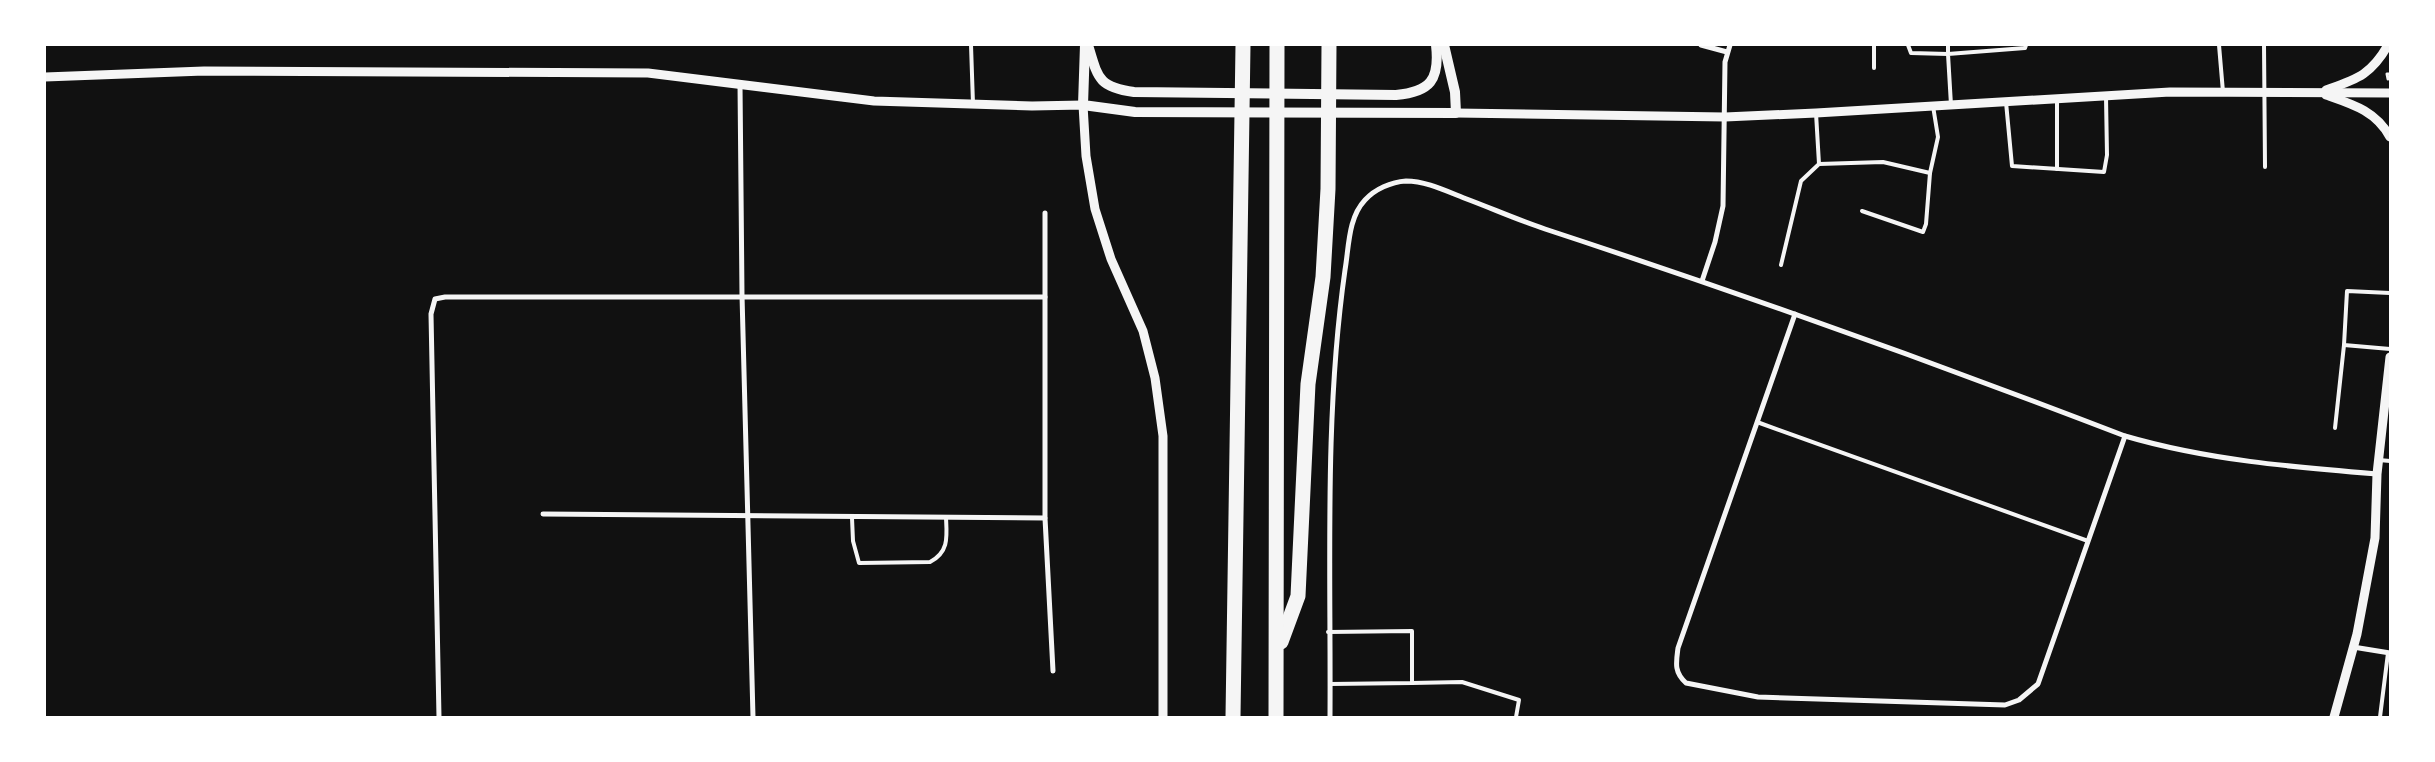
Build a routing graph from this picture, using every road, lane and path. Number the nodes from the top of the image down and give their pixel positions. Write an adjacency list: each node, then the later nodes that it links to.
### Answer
1 (971, 45): 31 (lane)
2 (1086, 45): 6 (main road); 32 (main road)
3 (1243, 45): 76 (highway)
4 (1277, 45): 68 (highway)
5 (1329, 45): 68 (highway)
6 (1436, 45)
7 (1444, 45): 35 (main road)
8 (1701, 45): 17 (street)
9 (1730, 45): 17 (street)
10 (1874, 45): 19 (lane)
11 (1908, 45): 18 (lane)
12 (1948, 45): 18 (lane)
13 (2026, 45): 18 (lane)
14 (2219, 45): 24 (lane)
15 (2264, 45): 25 (lane)
16 (2388, 45): 26 (street)
17 (1727, 52): 37 (street)
18 (1948, 54): 33 (lane)
19 (1874, 68)
20 (2390, 74): 22 (path)
21 (45, 77): 23 (street)
22 (2388, 79)
23 (740, 84): 31 (street); 48 (street)
24 (2222, 92): 25 (street); 28 (street)
25 (2265, 92): 26 (street); 40 (lane)
26 (2318, 93): 27 (street); 38 (street)
27 (2390, 93)
28 (2106, 96): 29 (street); 41 (lane)
29 (2057, 99): 30 (street); 41 (lane)
30 (2006, 102): 33 (street); 41 (lane)
31 (972, 104): 32 (street)
32 (1083, 105): 35 (main road); 75 (street)
33 (1951, 105): 34 (street)
34 (1933, 106): 36 (street); 42 (lane)
35 (1456, 113): 37 (street)
36 (1816, 114): 37 (street); 39 (lane)
37 (1725, 117): 46 (street)
38 (2390, 137)
39 (1819, 164): 42 (lane); 45 (lane)
40 (2265, 167)
41 (2057, 169)
42 (1930, 173): 43 (lane)
43 (1862, 211)
44 (1045, 213): 49 (street)
45 (1781, 265)
46 (1702, 281): 50 (street); 66 (street)
47 (2390, 292): 51 (lane)
48 (742, 295): 49 (street); 61 (street); 73 (street)
49 (1045, 297): 64 (street)
50 (1795, 314): 54 (street); 56 (street)
51 (2344, 345): 52 (lane); 55 (lane)
52 (2390, 349)
53 (2390, 358): 57 (street)
54 (1757, 422): 65 (lane); 65 (street)
55 (2335, 428)
56 (2125, 436): 59 (street); 65 (street)
57 (2379, 460): 58 (lane); 59 (street)
58 (2390, 461)
59 (2377, 474): 67 (street)
60 (543, 514): 61 (street)
61 (747, 516): 62 (street); 74 (street)
62 (852, 518): 63 (street); 63 (lane)
63 (946, 518): 64 (street)
64 (1045, 518): 70 (street)
65 (2088, 541)
66 (1328, 632): 71 (lane); 72 (street)
67 (2353, 647): 69 (street); 80 (street)
68 (1277, 653): 77 (highway)
69 (2389, 653): 81 (lane)
70 (1053, 672)
71 (1412, 683): 72 (lane); 79 (lane)
72 (1330, 684): 78 (street)
73 (439, 717)
74 (753, 717)
75 (1163, 717)
76 (1233, 717)
77 (1276, 717)
78 (1330, 717)
79 (1516, 717)
80 (2334, 717)
81 (2380, 717)

